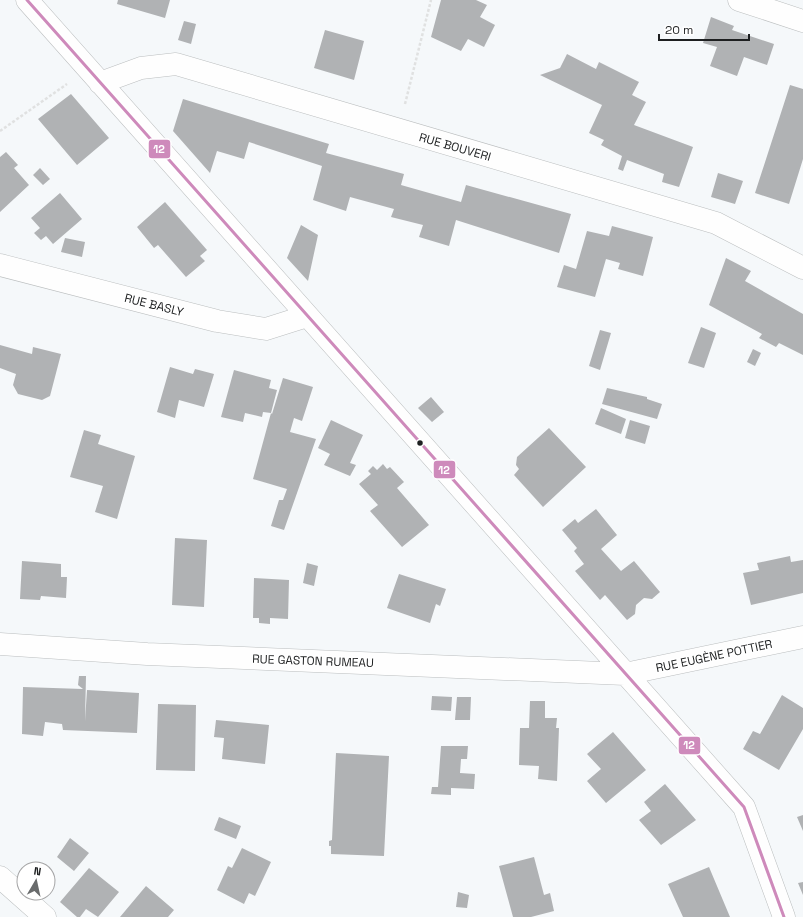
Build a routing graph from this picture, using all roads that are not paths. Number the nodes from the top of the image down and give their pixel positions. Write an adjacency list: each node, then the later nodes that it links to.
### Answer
1 (27, 0): 4 (street)
2 (739, 0): 3 (street)
3 (803, 21)
4 (94, 76): 6 (street, RUE BOUVERI); 7 (street)
5 (0, 265): 7 (street, RUE BASLY)
6 (803, 268)
7 (307, 316): 10 (street)
8 (803, 638): 10 (street, RUE EUGÈNE POTTIER)
9 (0, 644): 10 (street, RUE GASTON RUMEAU)
10 (625, 674): 13 (street)
11 (0, 877): 12 (street)
12 (45, 917)
13 (784, 917)

